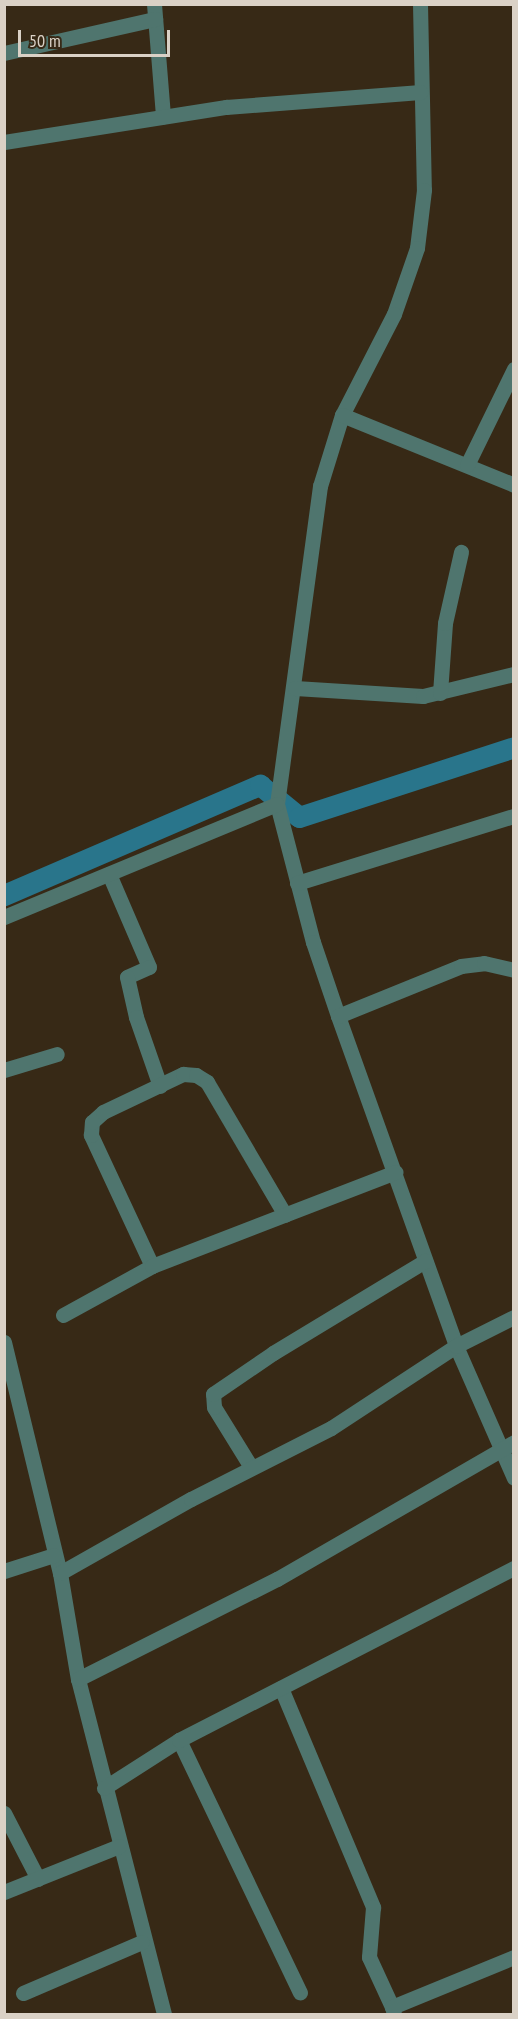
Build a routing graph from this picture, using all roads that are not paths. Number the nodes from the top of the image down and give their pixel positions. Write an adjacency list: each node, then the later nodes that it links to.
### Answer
1 (420, 4): 4 (street)
2 (154, 12): 3 (street); 5 (street)
3 (4, 53)
4 (420, 92): 5 (street); 8 (street)
5 (163, 117): 6 (street)
6 (4, 142)
7 (513, 369): 9 (street)
8 (342, 415): 9 (street); 13 (street)
9 (467, 465): 10 (street)
10 (513, 485)
11 (461, 552): 14 (street)
12 (513, 674): 14 (street)
13 (295, 688): 14 (street); 15 (street)
14 (440, 693)
15 (278, 800): 17 (street); 18 (street)
16 (513, 816): 18 (street)
17 (109, 874): 19 (street); 24 (street)
18 (297, 883): 21 (street)
19 (4, 917)
20 (513, 970): 21 (street)
21 (338, 1016): 25 (street)
22 (57, 1054): 23 (street)
23 (4, 1070)
24 (160, 1086): 26 (street); 28 (street)
25 (395, 1172): 26 (street); 27 (street)
26 (285, 1215): 28 (street)
27 (425, 1261): 32 (street); 34 (street)
28 (153, 1266): 29 (street)
29 (63, 1315)
30 (513, 1317): 32 (street)
31 (4, 1342): 36 (street)
32 (456, 1346): 33 (street); 34 (street)
33 (508, 1445): 35 (street); 40 (street)
34 (251, 1467): 39 (street)
35 (513, 1478)
36 (54, 1555): 38 (street); 39 (street)
37 (513, 1568): 41 (street)
38 (4, 1571)
39 (60, 1573): 40 (street)
40 (78, 1679): 43 (street)
41 (281, 1688): 42 (street); 52 (street)
42 (179, 1740): 43 (street); 51 (street)
43 (104, 1788): 45 (street)
44 (4, 1813): 46 (street)
45 (119, 1846): 46 (street); 48 (street)
46 (38, 1879): 47 (street)
47 (4, 1892)
48 (142, 1942): 50 (street); 53 (street)
49 (513, 1957): 52 (street)
50 (22, 1993)
51 (300, 1993)
52 (393, 2011)
53 (164, 2014)

